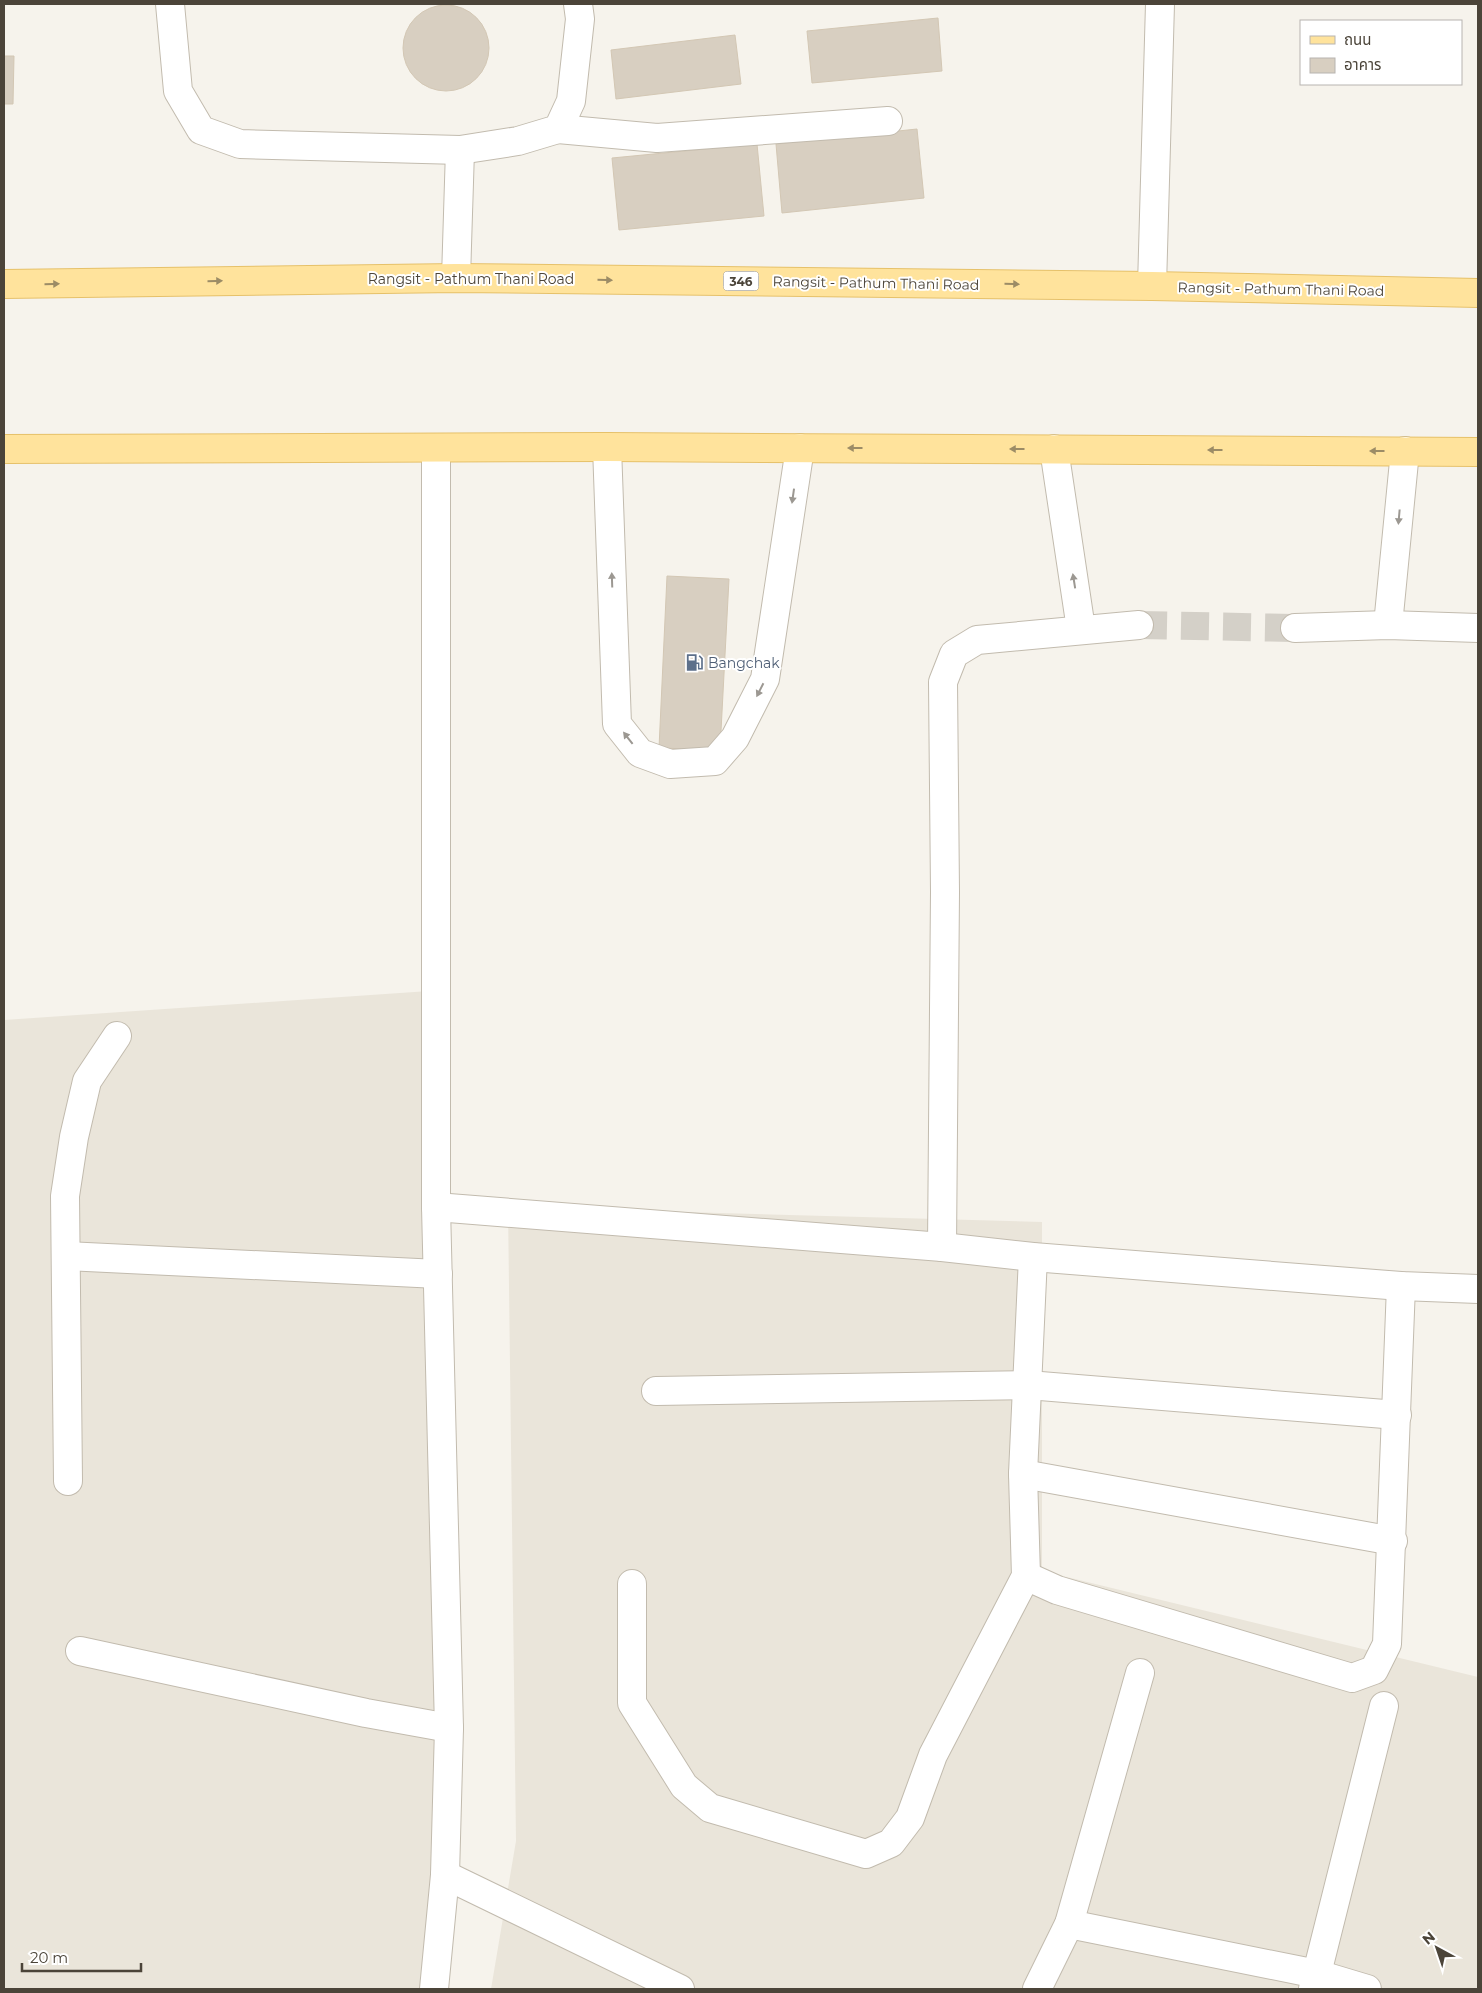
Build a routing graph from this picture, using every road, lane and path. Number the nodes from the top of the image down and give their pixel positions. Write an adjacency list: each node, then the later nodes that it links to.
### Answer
1 (170, 4): 6 (street)
2 (578, 4): 5 (street)
3 (1160, 4): 9 (street)
4 (888, 121): 5 (street)
5 (558, 129): 6 (street)
6 (460, 150): 7 (street)
7 (456, 278): 8 (main road, Rangsit - Pathum Thani Road / 346, one-way to 7); 9 (main road, Rangsit - Pathum Thani Road / 346, one-way to 9)
8 (4, 284)
9 (1152, 286): 10 (main road, Rangsit - Pathum Thani Road / 346)
10 (1478, 293)
11 (607, 447): 12 (main road); 13 (main road); 13 (street, one-way to 11)
12 (436, 448): 14 (main road); 24 (street)
13 (800, 448): 15 (main road, one-way to 13)
14 (4, 449)
15 (1054, 449): 16 (main road, one-way to 15); 22 (street, one-way to 15)
16 (1405, 451): 17 (main road); 19 (street, one-way to 19)
17 (1478, 452)
18 (1139, 625): 22 (street)
19 (1388, 625): 20 (street); 21 (street)
20 (1295, 628)
21 (1478, 628)
22 (1081, 629): 25 (street)
23 (117, 1036): 26 (street)
24 (436, 1207): 25 (street); 28 (street)
25 (942, 1247): 27 (street)
26 (66, 1256): 28 (street); 35 (street)
27 (1033, 1257): 29 (street); 31 (street)
28 (438, 1274): 42 (street)
29 (1401, 1286): 30 (street); 33 (street)
30 (1478, 1289)
31 (1028, 1385): 32 (street); 33 (street); 34 (street)
32 (656, 1391)
33 (1397, 1415): 36 (street)
34 (1023, 1474): 36 (street); 37 (street)
35 (68, 1480)
36 (1393, 1541): 37 (street)
37 (1026, 1576): 38 (street)
38 (632, 1584)
39 (80, 1651): 42 (street)
40 (1140, 1673): 44 (street)
41 (1384, 1706): 45 (street)
42 (449, 1728): 43 (street)
43 (445, 1875): 46 (street); 47 (street)
44 (1070, 1924): 45 (street); 48 (street)
45 (1315, 1982): 49 (street)
46 (434, 1989)
47 (680, 1989)
48 (1037, 1989)
49 (1367, 1989)

